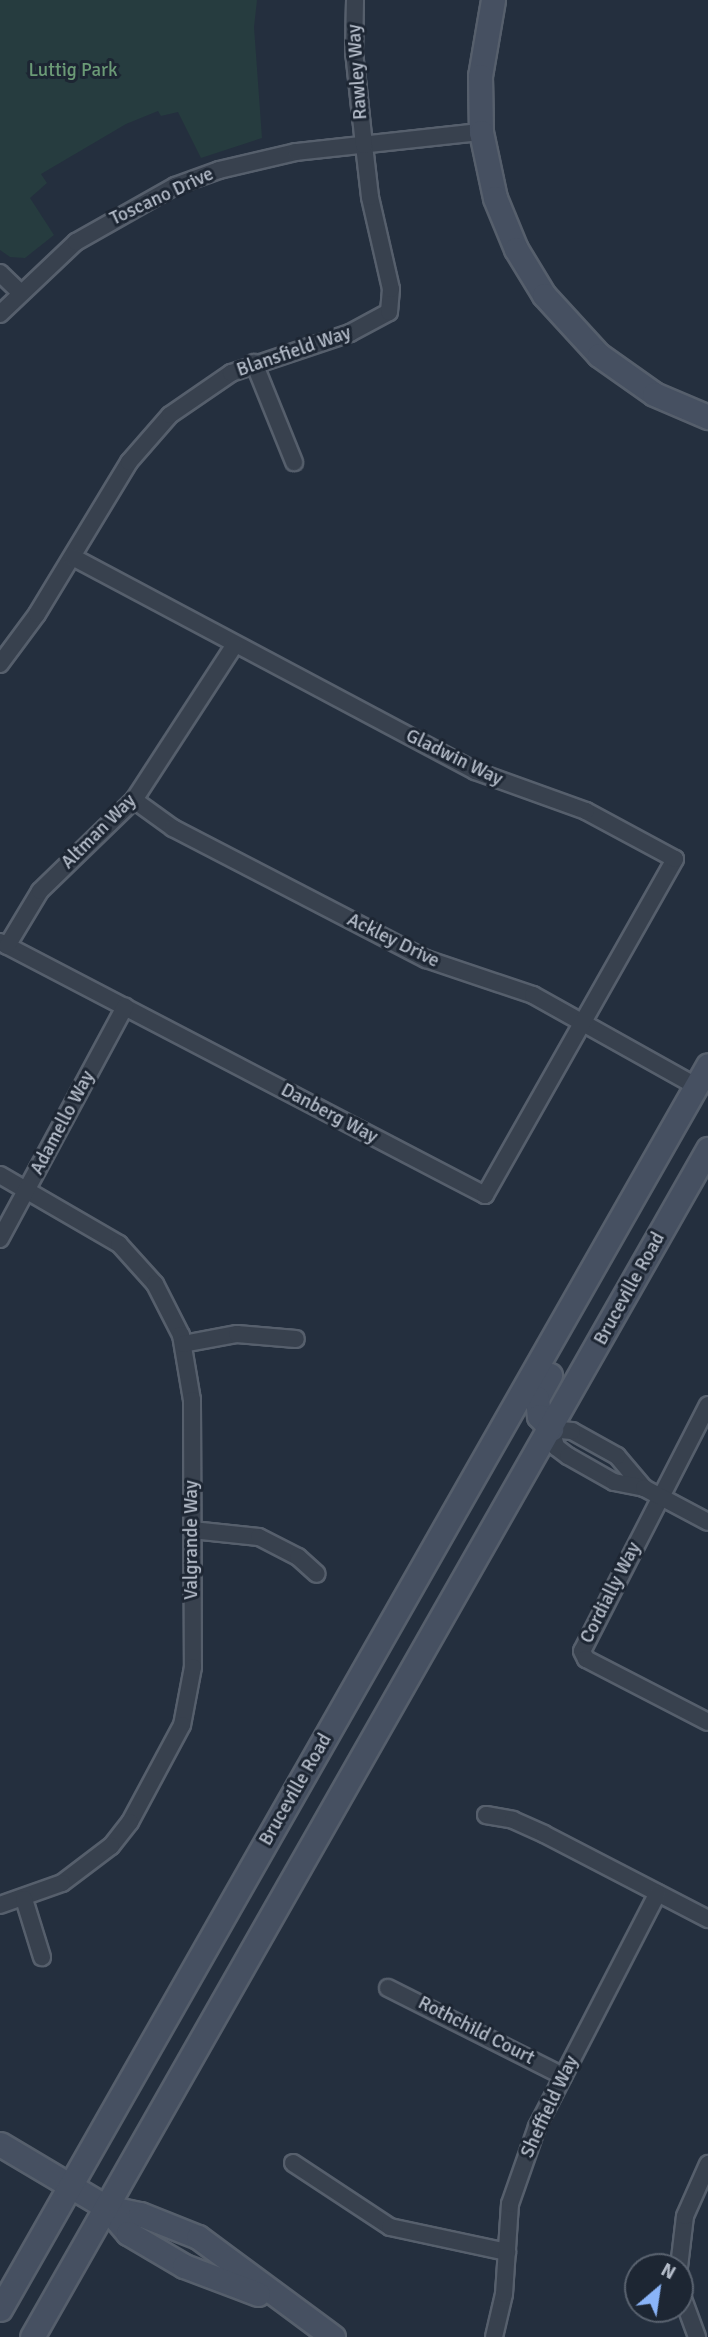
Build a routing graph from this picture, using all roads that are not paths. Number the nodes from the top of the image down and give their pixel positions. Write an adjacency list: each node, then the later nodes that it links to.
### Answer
1 (355, 0): 4 (street, Rawley Way)
2 (493, 0): 3 (main road)
3 (481, 132): 4 (street, Toscano Drive); 9 (main road)
4 (364, 145): 6 (street, Toscano Drive); 8 (street, Blansfield Way)
5 (0, 273): 6 (street)
6 (20, 292): 7 (street, Toscano Drive)
7 (0, 314)
8 (254, 363): 10 (street); 11 (street, Blansfield Way)
9 (708, 417)
10 (294, 462)
11 (72, 557): 12 (street, Gladwin Way); 13 (street, Blansfield Way)
12 (234, 646): 14 (street, Altman Way); 17 (street, Gladwin Way)
13 (0, 664)
14 (134, 800): 15 (street, Altman Way); 17 (street, Ackley Drive)
15 (4, 944): 16 (street, Danberg Way)
16 (125, 1007): 17 (street, Danberg Way); 22 (street, Adamello Way)
17 (581, 1024): 19 (street, Ackley Drive)
18 (708, 1065): 19 (main road, Bruceville Road)
19 (696, 1086): 24 (main road, Bruceville Road)
20 (708, 1150): 28 (main road, Bruceville Road)
21 (0, 1175): 22 (street, Valgrande Way)
22 (27, 1190): 23 (street, Adamello Way); 26 (street, Valgrande Way)
23 (0, 1239)
24 (592, 1272): 28 (main road, Bruceville Road); 46 (main road, Bruceville Road)
25 (296, 1339): 26 (street)
26 (183, 1344): 32 (street, Valgrande Way)
27 (708, 1405): 30 (street, Cordially Way)
28 (551, 1429): 29 (street); 29 (street); 47 (main road, Bruceville Road)
29 (644, 1488): 30 (street)
30 (660, 1497): 31 (street); 34 (street, Cordially Way)
31 (708, 1521)
32 (192, 1530): 33 (street); 37 (street, Valgrande Way)
33 (317, 1574)
34 (708, 1722)
35 (486, 1815): 36 (street)
36 (658, 1894): 39 (street); 42 (street, Sheffield Way)
37 (24, 1899): 38 (street, Valgrande Way); 40 (street)
38 (0, 1905)
39 (708, 1919)
40 (42, 1957)
41 (388, 1989): 42 (street, Rothchild Court)
42 (563, 2076): 48 (street, Sheffield Way)
43 (0, 2144): 46 (main road)
44 (293, 2163): 48 (street)
45 (708, 2164): 49 (street)
46 (68, 2185): 47 (main road); 50 (main road, Bruceville Road)
47 (106, 2207): 51 (main road); 51 (main road); 52 (main road, Bruceville Road)
48 (507, 2252): 54 (street, Sheffield Way)
49 (681, 2253)
50 (0, 2309)
51 (300, 2315): 53 (main road)
52 (32, 2337)
53 (333, 2337)
54 (494, 2337)

